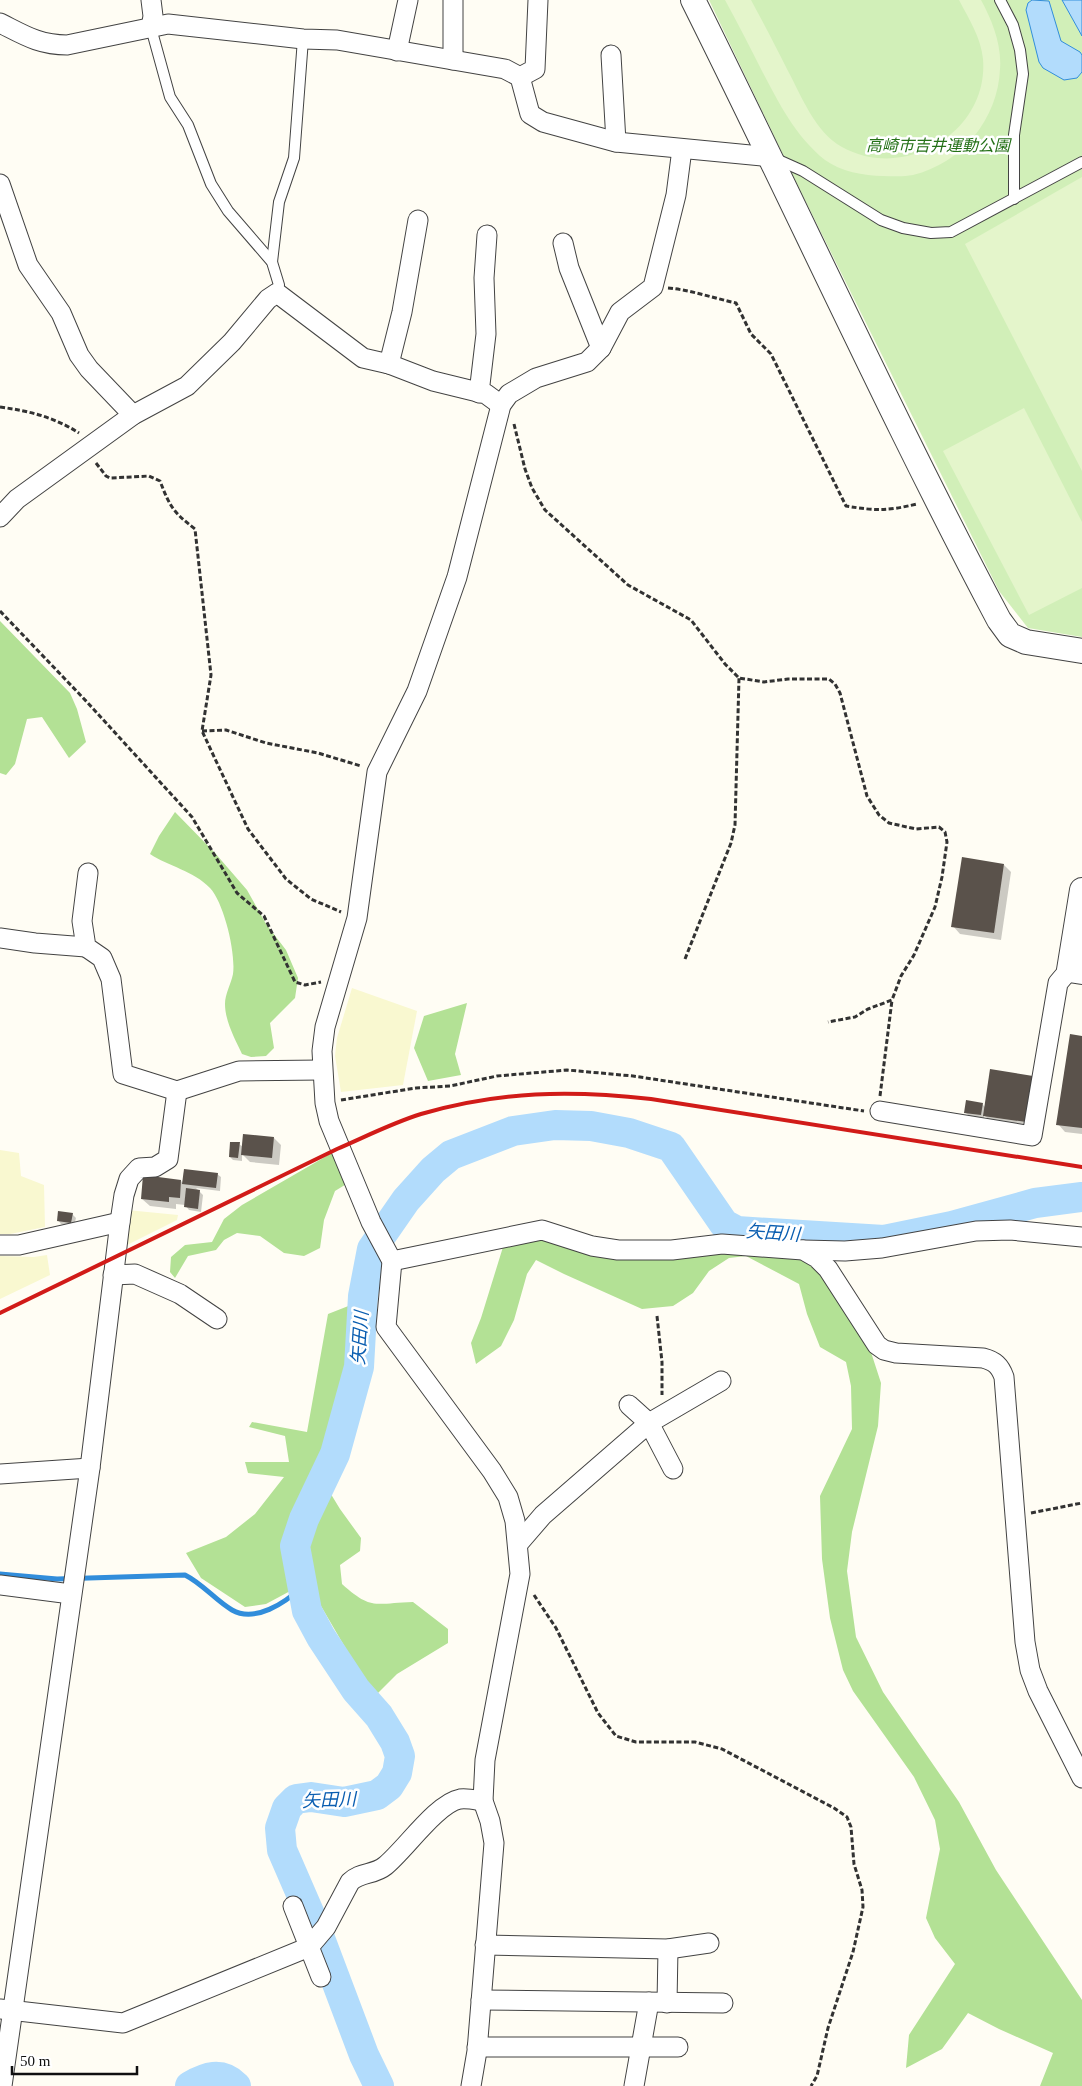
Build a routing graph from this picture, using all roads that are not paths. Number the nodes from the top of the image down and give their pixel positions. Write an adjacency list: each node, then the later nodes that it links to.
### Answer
1 (151, 0): 8 (street)
2 (408, 0): 10 (street)
3 (453, 0): 12 (street)
4 (538, 0): 13 (street)
5 (693, 0): 16 (street)
6 (1000, 0): 19 (lane)
7 (0, 23): 8 (street)
8 (151, 28): 9 (street); 23 (lane)
9 (303, 39): 10 (street); 23 (lane)
10 (397, 51): 12 (street)
11 (611, 55): 14 (street)
12 (453, 60): 13 (street)
13 (520, 77): 14 (street)
14 (616, 142): 15 (street)
15 (682, 149): 16 (street); 25 (street)
16 (771, 157): 19 (lane); 31 (street)
17 (1082, 162): 19 (lane)
18 (0, 184): 29 (street)
19 (1014, 199)
20 (418, 220): 26 (street)
21 (487, 235): 27 (street)
22 (563, 243): 25 (street)
23 (272, 262): 24 (lane)
24 (277, 293): 26 (street); 29 (street)
25 (600, 348): 28 (street)
26 (389, 364): 27 (street)
27 (478, 393): 28 (street)
28 (501, 405): 37 (street)
29 (133, 415): 30 (street)
30 (0, 517)
31 (1082, 651)
32 (88, 873): 35 (street)
33 (1082, 890): 36 (street)
34 (0, 938): 35 (street)
35 (86, 947): 38 (street)
36 (1076, 971): 39 (street)
37 (321, 1070): 38 (street); 44 (street)
38 (178, 1091): 40 (street)
39 (880, 1111)
40 (120, 1222): 42 (street); 45 (street)
41 (1082, 1237): 43 (street)
42 (0, 1245)
43 (803, 1250): 44 (street); 56 (street)
44 (390, 1258): 53 (street)
45 (113, 1275): 46 (street); 50 (street)
46 (217, 1319)
47 (720, 1381): 49 (street)
48 (629, 1405): 49 (street)
49 (649, 1423): 51 (street); 53 (street)
50 (90, 1468): 52 (street); 55 (street)
51 (672, 1469)
52 (0, 1474)
53 (518, 1544): 57 (street)
54 (0, 1585): 55 (street)
55 (71, 1594): 67 (street)
56 (1082, 1778)
57 (483, 1801): 60 (street); 61 (street)
58 (293, 1906): 60 (street)
59 (709, 1943): 62 (street)
60 (311, 1945): 63 (street); 67 (street)
61 (486, 1945): 62 (street); 64 (street)
62 (668, 1949): 65 (street)
63 (321, 1977)
64 (481, 2000): 65 (street); 68 (street)
65 (658, 2002): 66 (street); 69 (street)
66 (723, 2003)
67 (6, 2010): 71 (street)
68 (477, 2047): 69 (street); 72 (street)
69 (642, 2047): 70 (street); 73 (street)
70 (678, 2047)
71 (2, 2086)
72 (471, 2086)
73 (634, 2086)

